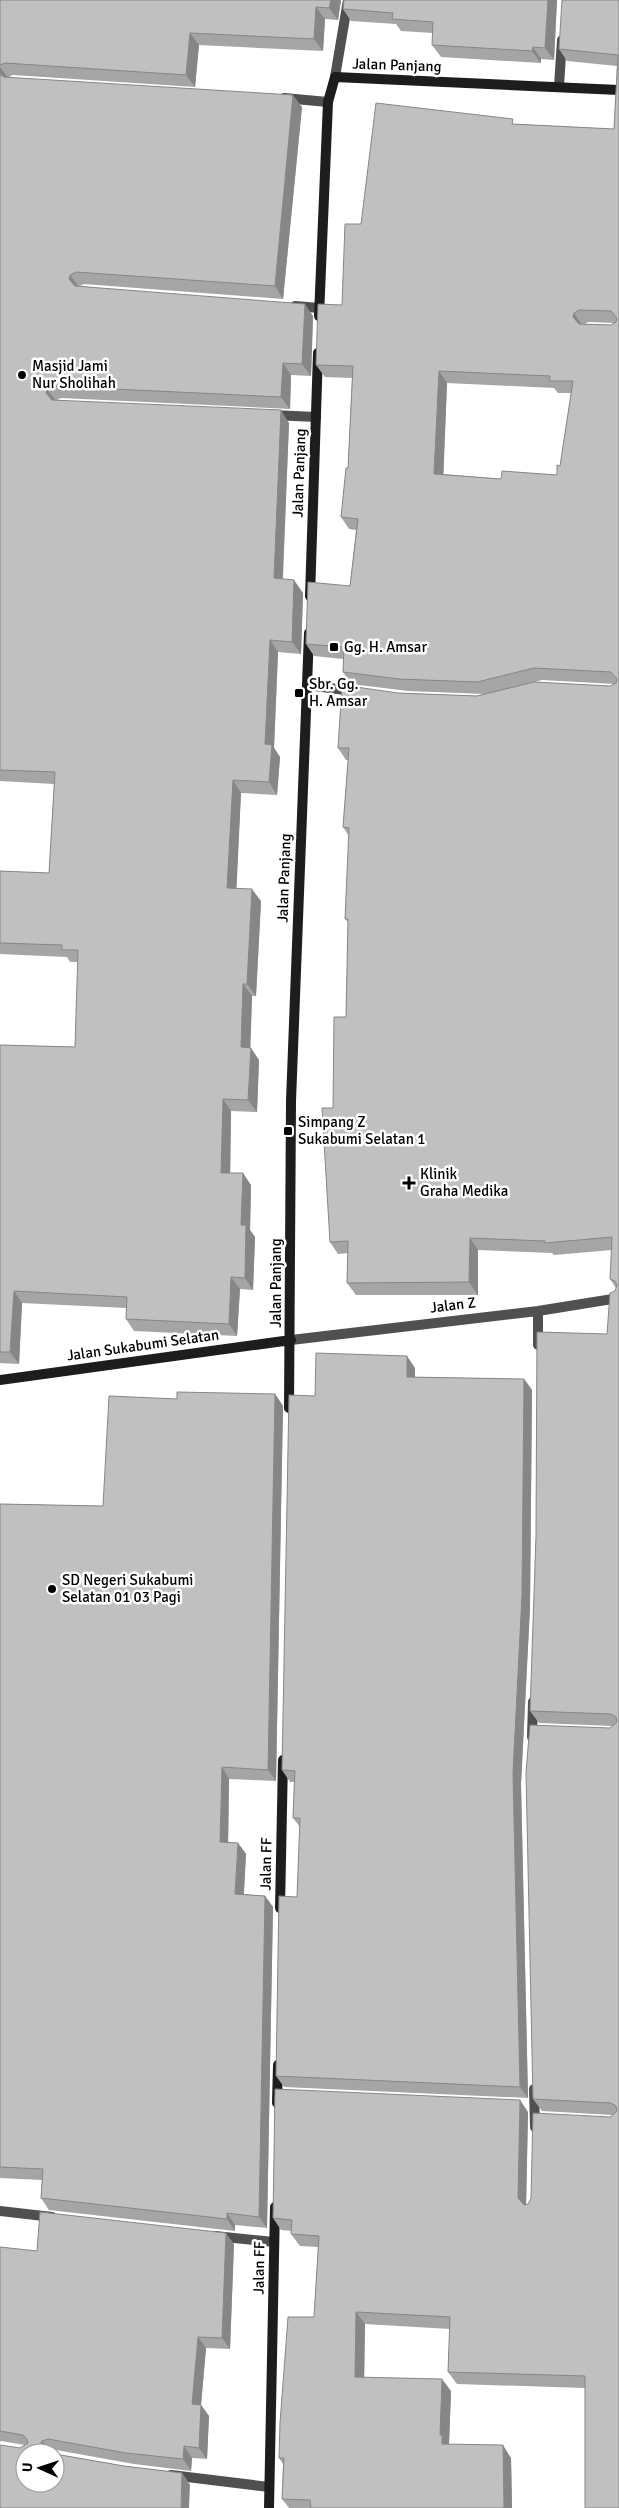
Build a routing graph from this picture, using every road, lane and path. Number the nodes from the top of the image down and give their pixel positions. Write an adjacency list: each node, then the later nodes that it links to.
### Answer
1 (348, 0): 3 (street)
2 (562, 29): 4 (street)
3 (336, 77): 4 (street, Jalan Panjang); 7 (street, Jalan Panjang)
4 (559, 86): 5 (street, Jalan Panjang)
5 (619, 90)
6 (269, 98): 7 (street)
7 (328, 102): 9 (street, Jalan Panjang)
8 (282, 306): 9 (street)
9 (319, 308): 11 (street, Jalan Panjang)
10 (257, 414): 11 (street, Jalan Panjang)
11 (316, 417): 12 (street, Jalan Panjang)
12 (310, 606)
13 (309, 626): 14 (street, Jalan Panjang)
14 (307, 685): 15 (street); 18 (street, Jalan Panjang)
15 (362, 692)
16 (619, 1298): 17 (street, Jalan Z)
17 (538, 1311): 18 (street, Jalan Z); 19 (street)
18 (290, 1340): 20 (street, Jalan Sukabumi Selatan); 21 (street)
19 (538, 1360)
20 (0, 1380)
21 (289, 1419)
22 (533, 1692): 24 (street)
23 (283, 1746): 25 (street, Jalan FF)
24 (531, 1748)
25 (280, 1915)
26 (278, 2054): 28 (street)
27 (534, 2076): 29 (street)
28 (277, 2114)
29 (535, 2136)
30 (275, 2193): 34 (street, Jalan FF)
31 (0, 2211): 32 (street)
32 (59, 2218)
33 (206, 2235): 34 (street)
34 (274, 2242): 36 (street, Jalan FF)
35 (163, 2474): 36 (street)
36 (269, 2487): 37 (street, Jalan FF)
37 (269, 2508)

